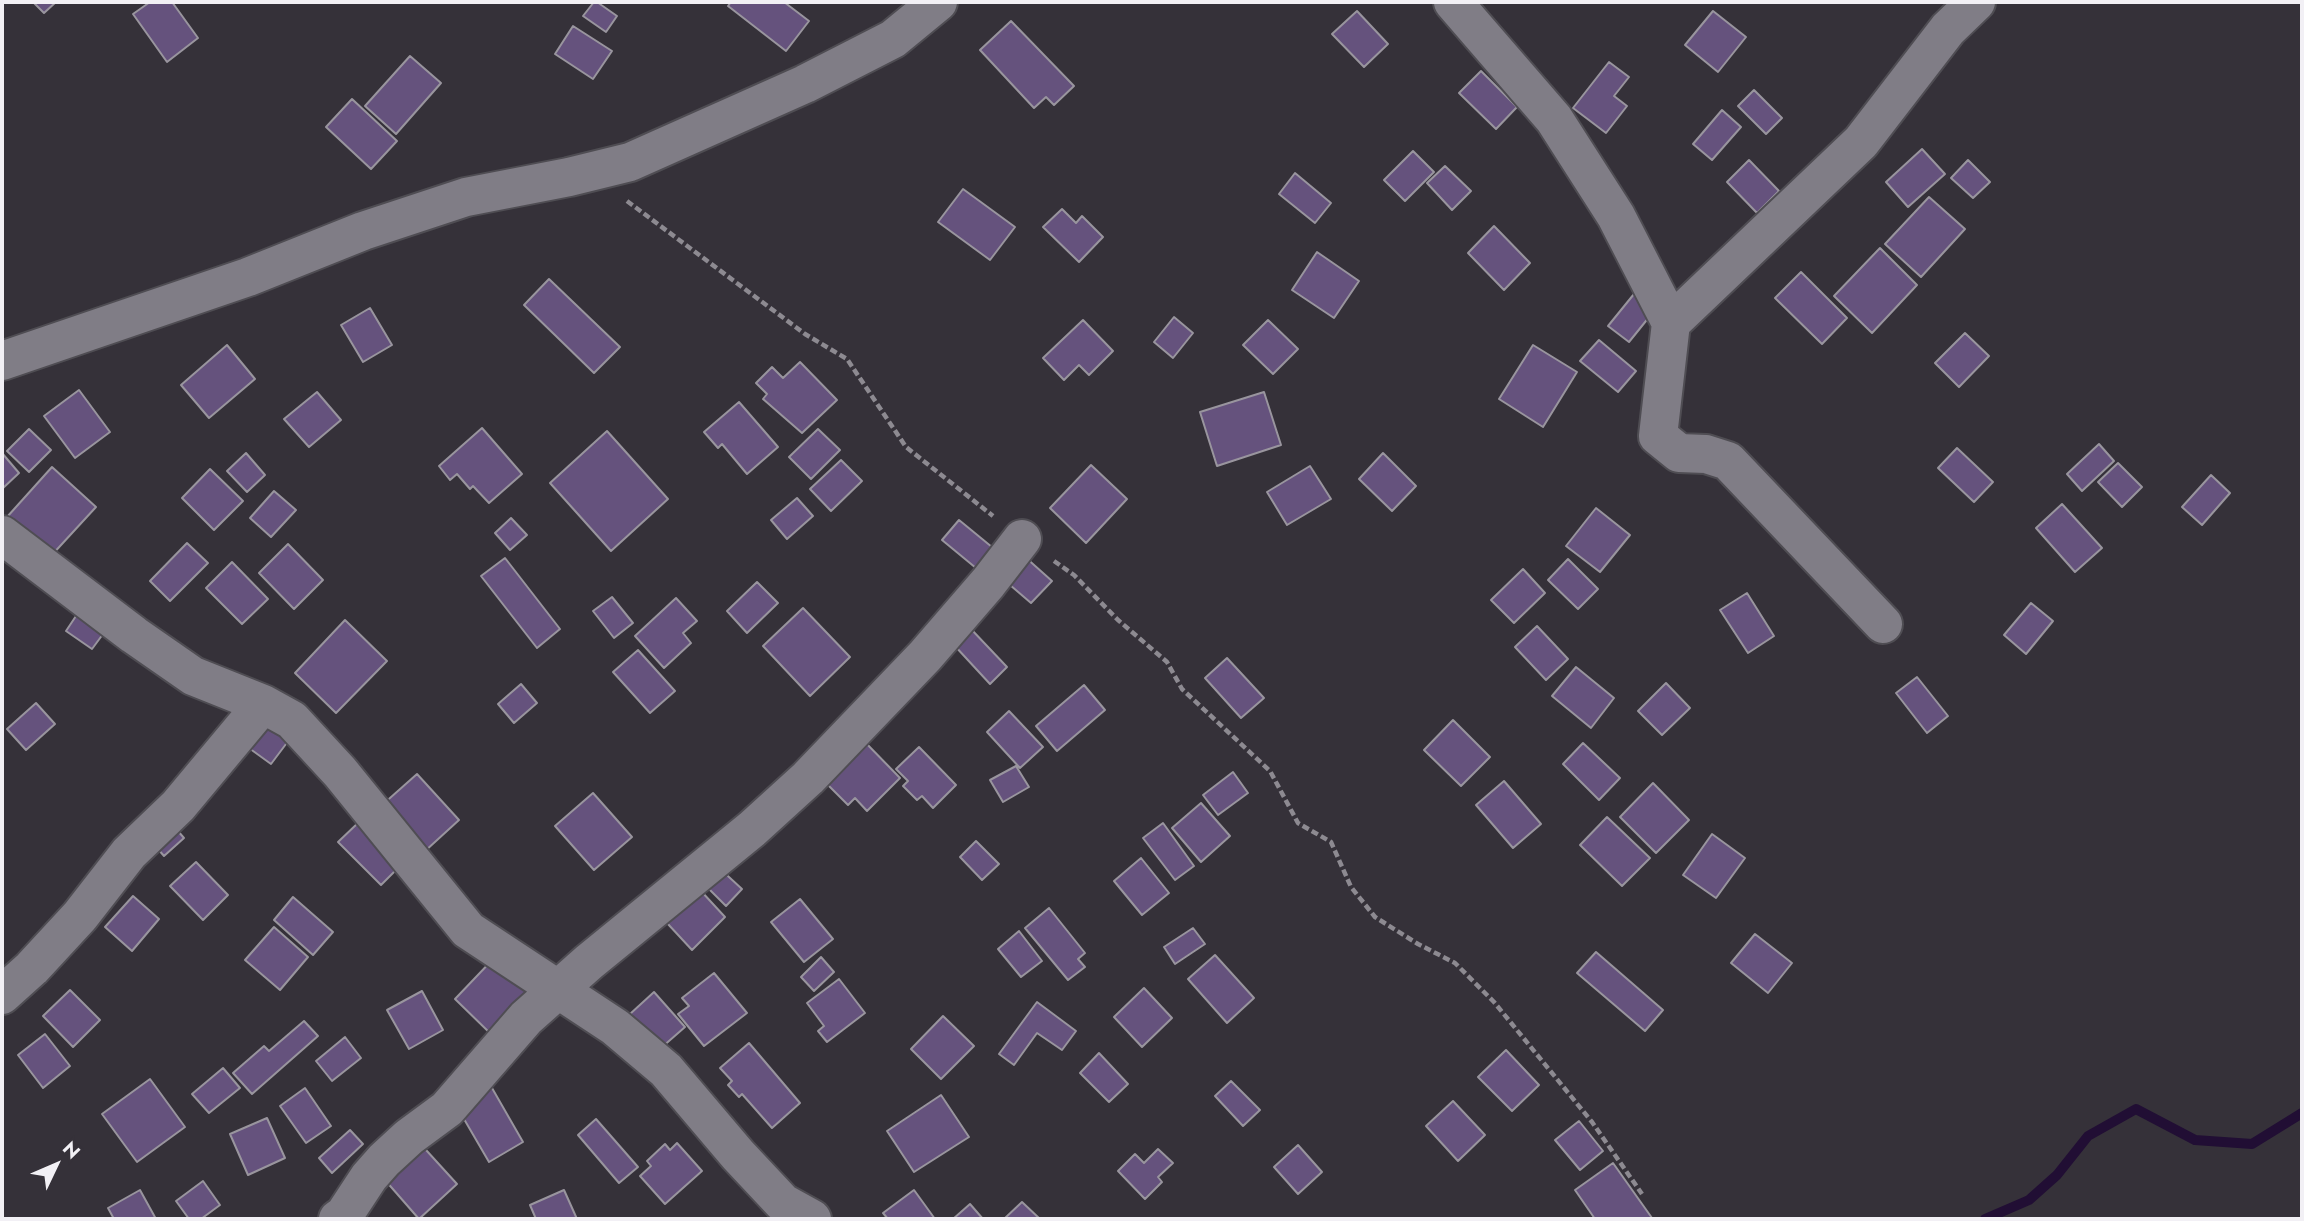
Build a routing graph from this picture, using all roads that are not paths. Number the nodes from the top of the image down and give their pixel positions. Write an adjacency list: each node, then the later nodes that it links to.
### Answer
1 (938, 2): 5 (street)
2 (1453, 2): 4 (street)
3 (1976, 2): 4 (street)
4 (1671, 323): 8 (street)
5 (2, 361)
6 (2, 535): 9 (street)
7 (1022, 539): 10 (street)
8 (1883, 624)
9 (263, 704): 10 (street); 11 (street)
10 (559, 989): 12 (street); 13 (street)
11 (2, 995)
12 (338, 1219)
13 (812, 1219)

